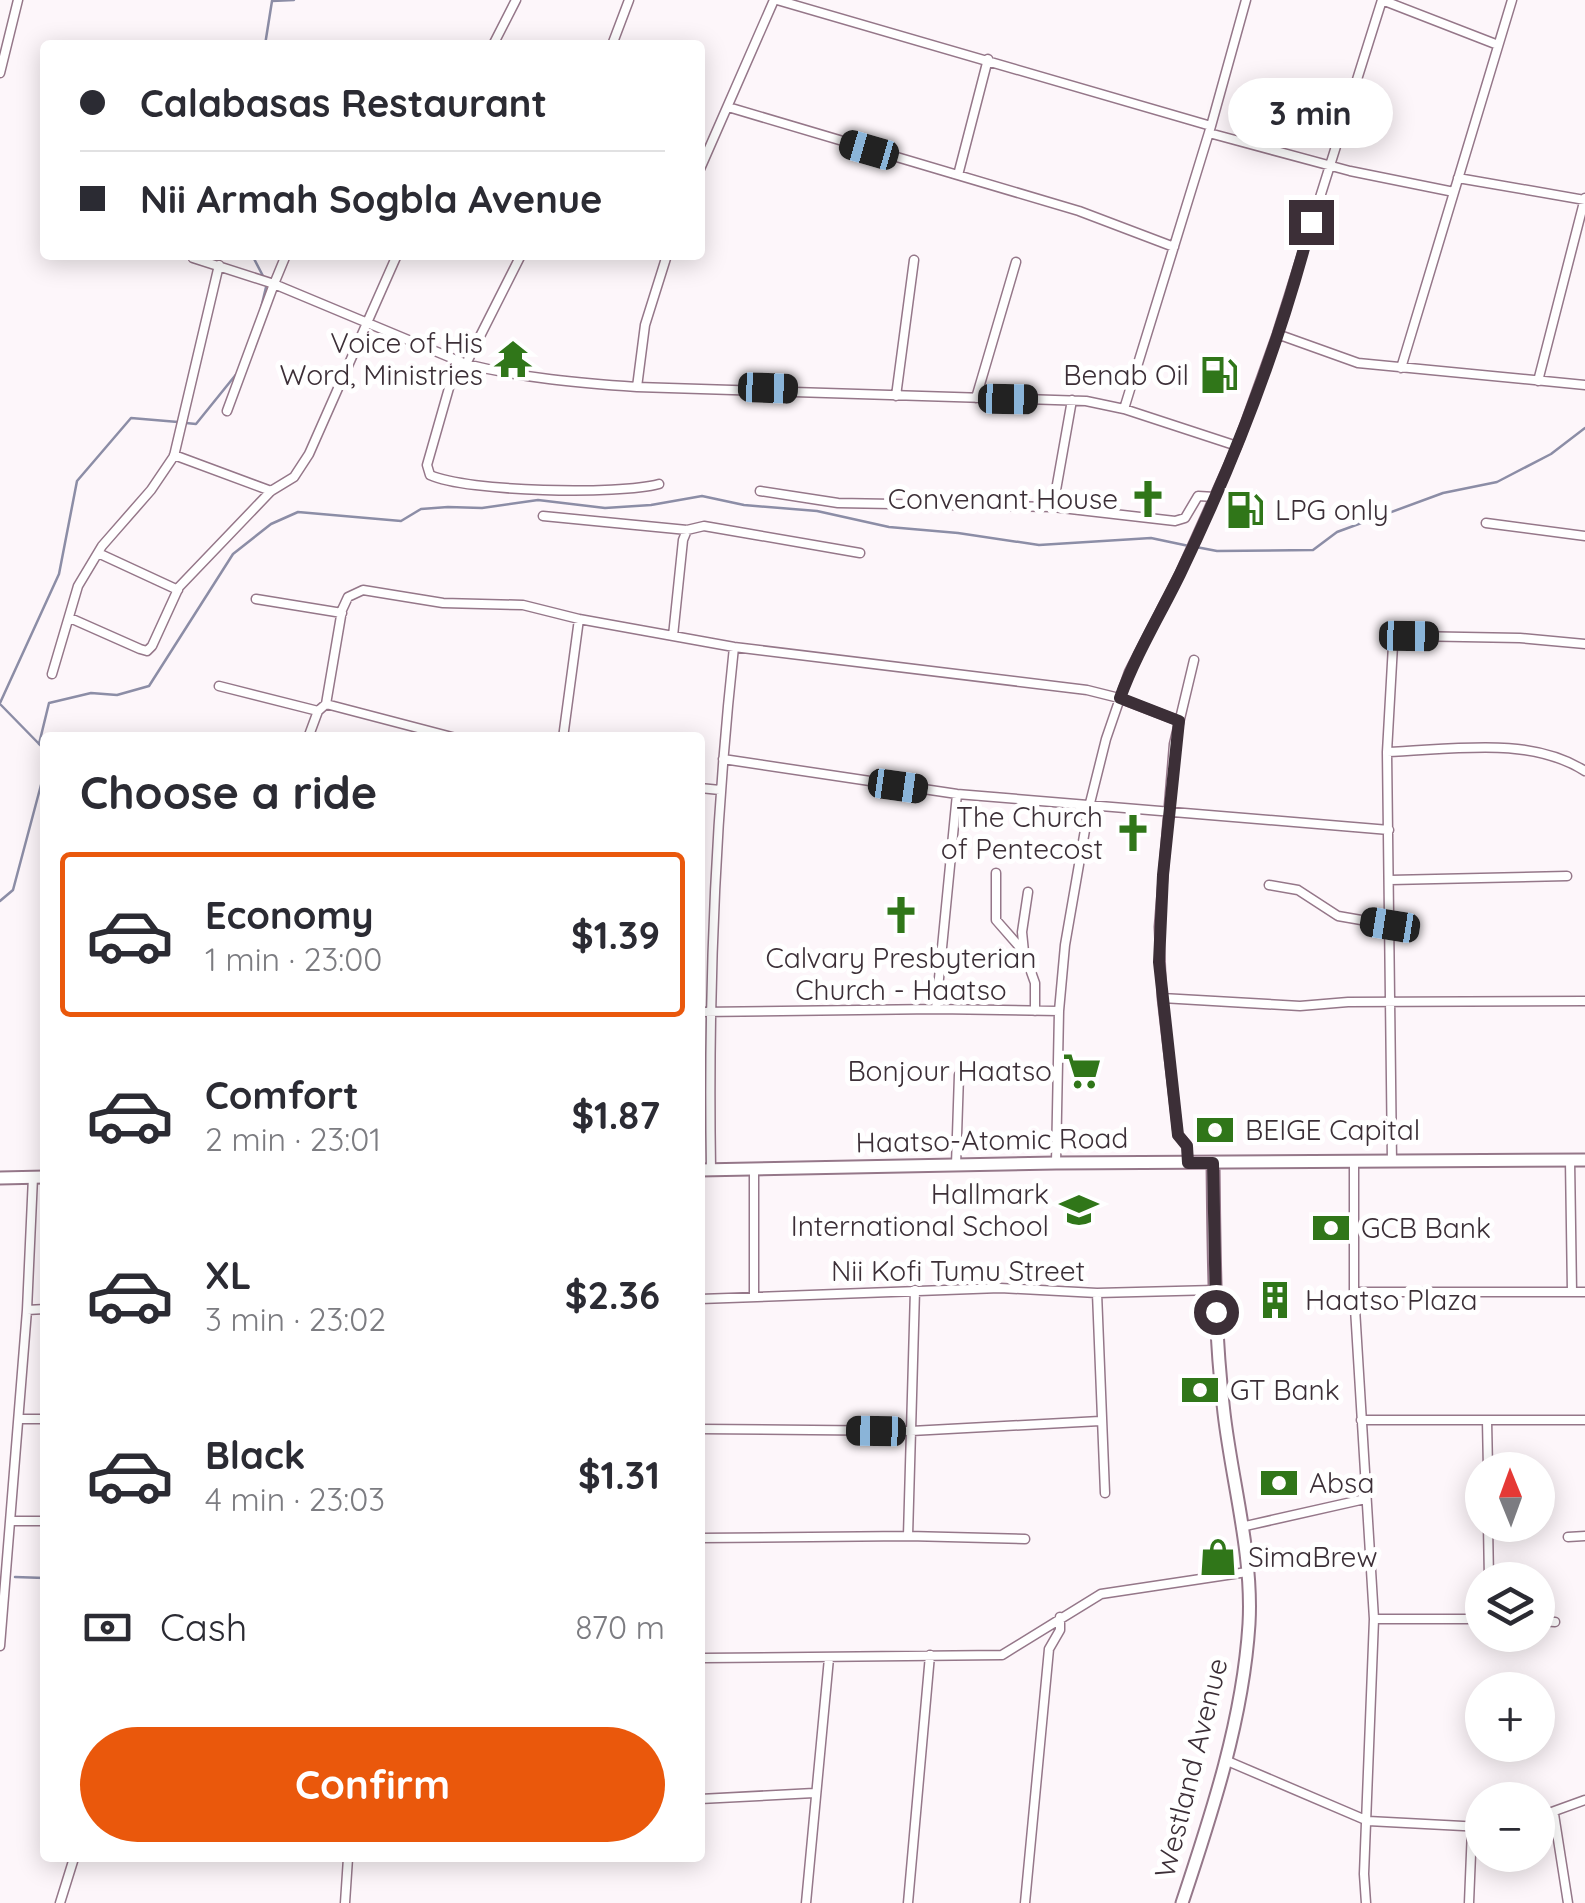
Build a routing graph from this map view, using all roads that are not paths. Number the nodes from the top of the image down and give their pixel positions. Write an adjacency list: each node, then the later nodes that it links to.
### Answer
1 (18, 0): 12 (street)
2 (516, 0): 8 (street)
3 (629, 0): 9 (street)
4 (776, 0): 11 (street); 13 (street)
5 (1244, 0): 14 (street)
6 (1382, 0): 10 (street); 16 (street)
7 (1512, 0): 10 (street)
8 (496, 40)
9 (614, 40)
10 (1498, 44): 18 (street)
11 (988, 59): 14 (street); 17 (street)
12 (0, 73)
13 (728, 107): 15 (street); 17 (street)
14 (1210, 129): 16 (street); 21 (street)
15 (705, 158)
16 (1330, 164): 19 (street); 32 (street)
17 (958, 175): 21 (street)
18 (1458, 178): 19 (street); 20 (street)
19 (1454, 192): 34 (street)
20 (1585, 199): 35 (street)
21 (1174, 248): 41 (street)
22 (200, 260): 29 (street)
23 (284, 260): 30 (street)
24 (394, 260): 31 (street)
25 (518, 260): 33 (street)
26 (665, 260): 37 (street)
27 (914, 260): 38 (street)
28 (1016, 262): 39 (street)
29 (219, 266): 30 (street); 44 (street)
30 (274, 284): 31 (street); 42 (street)
31 (367, 322): 33 (street); 46 (street)
32 (1277, 334): 34 (street); 43 (street)
33 (462, 362): 37 (street); 45 (street)
34 (1401, 368): 35 (street)
35 (1538, 381): 36 (street)
36 (1585, 385)
37 (637, 386): 38 (street)
38 (896, 396): 39 (street)
39 (976, 398): 40 (street)
40 (1072, 400): 41 (street); 49 (street)
41 (1124, 408): 43 (street)
42 (227, 411)
43 (1237, 446): 48 (street)
44 (174, 454): 46 (street); 55 (street)
45 (659, 484)
46 (271, 491): 56 (street)
47 (760, 491): 49 (street)
48 (1214, 498): 49 (street); 67 (street)
49 (1053, 506)
50 (544, 516): 52 (street)
51 (1486, 523): 53 (street)
52 (687, 530): 54 (street); 61 (street)
53 (1585, 536)
54 (860, 553)
55 (98, 554): 56 (street); 59 (street)
56 (178, 590): 59 (street)
57 (256, 598): 58 (street)
58 (342, 613): 60 (street); 68 (street)
59 (70, 618): 65 (street)
60 (580, 619): 61 (street); 72 (street)
61 (673, 636): 63 (street)
62 (1585, 644): 73 (street)
63 (734, 647): 67 (street); 74 (street)
64 (1194, 660): 69 (street)
65 (52, 674)
66 (219, 686): 68 (street)
67 (1120, 698): 69 (street); 79 (street)
68 (322, 708): 70 (street); 71 (street)
69 (1179, 721): 80 (street)
70 (311, 732)
71 (425, 732)
72 (564, 732)
73 (1387, 752): 75 (street); 81 (street)
74 (723, 759): 77 (street); 78 (street)
75 (1585, 771)
76 (705, 788): 77 (street)
77 (720, 790): 95 (street)
78 (957, 794): 79 (street); 92 (street)
79 (1089, 807): 80 (street); 94 (street)
80 (1169, 814): 81 (street); 89 (street)
81 (1389, 830): 84 (street)
82 (996, 873): 88 (street)
83 (1566, 876): 84 (street)
84 (1390, 880): 87 (street)
85 (1269, 885): 87 (street)
86 (1028, 892): 88 (street)
87 (1390, 925): 91 (street)
88 (1024, 952): 93 (street)
89 (1162, 998): 91 (street); 101 (street)
90 (1585, 1002): 91 (street)
91 (1392, 1003): 99 (street)
92 (936, 1009): 93 (street); 95 (street)
93 (1034, 1011): 94 (street)
94 (1059, 1011): 100 (street)
95 (705, 1012): 106 (street)
96 (959, 1074): 104 (street)
97 (1570, 1160): 98 (main road, Haatso-Atomic Road); 99 (main road, Haatso-Atomic Road); 112 (street)
98 (1585, 1160)
99 (1392, 1162): 103 (main road, Haatso-Atomic Road)
100 (1056, 1163): 101 (main road, Haatso-Atomic Road); 104 (main road, Haatso-Atomic Road)
101 (1188, 1163): 102 (main road, Haatso-Atomic Road)
102 (1213, 1163): 103 (main road, Haatso-Atomic Road); 110 (main road, Westland Avenue)
103 (1354, 1163): 111 (street)
104 (956, 1166): 105 (main road, Haatso-Atomic Road)
105 (754, 1169): 106 (main road, Haatso-Atomic Road); 115 (street)
106 (706, 1170)
107 (39, 1177): 108 (main road); 118 (street)
108 (0, 1178)
109 (914, 1290): 114 (street, Nii Kofi Tumu Street); 115 (street, Nii Kofi Tumu Street); 126 (street)
110 (1215, 1290): 114 (street, Nii Kofi Tumu Street); 132 (main road, Westland Avenue)
111 (1354, 1292): 112 (street); 121 (street)
112 (1572, 1292): 113 (street)
113 (1585, 1292)
114 (1098, 1293): 124 (street)
115 (754, 1296): 116 (street, Nii Kofi Tumu Street)
116 (705, 1298)
117 (40, 1309): 118 (street)
118 (27, 1310): 120 (street)
119 (40, 1418): 120 (street)
120 (18, 1419): 130 (street)
121 (1361, 1420): 122 (street); 129 (street)
122 (1487, 1420): 123 (street); 127 (street)
123 (1585, 1420)
124 (1100, 1421): 126 (street); 128 (street)
125 (705, 1429): 126 (street)
126 (912, 1431): 133 (street)
127 (1488, 1452)
128 (1105, 1493)
129 (1365, 1499): 132 (street); 140 (street)
130 (12, 1521): 131 (street); 143 (street)
131 (40, 1521)
132 (1242, 1527): 138 (main road, Westland Avenue)
133 (908, 1536): 136 (street); 137 (street)
134 (1585, 1536): 135 (street)
135 (1568, 1537)
136 (705, 1538)
137 (1024, 1539)
138 (1247, 1572): 139 (street); 148 (main road, Westland Avenue)
139 (1060, 1617): 142 (street); 144 (street)
140 (1374, 1619): 141 (street); 154 (street)
141 (1465, 1619)
142 (1029, 1638): 144 (street); 145 (street)
143 (0, 1646)
144 (1049, 1649): 163 (street)
145 (930, 1655): 147 (street); 162 (street)
146 (705, 1658): 147 (street)
147 (828, 1658): 149 (street)
148 (1224, 1760): 154 (street); 164 (main road, Westland Avenue)
149 (814, 1794): 150 (street); 161 (street)
150 (705, 1800)
151 (1585, 1800): 152 (street)
152 (1555, 1814)
153 (1555, 1820): 167 (street)
154 (1368, 1822): 155 (street); 165 (street)
155 (1465, 1829)
156 (73, 1862): 159 (street)
157 (348, 1862): 160 (street)
158 (1470, 1872): 166 (street)
159 (60, 1903)
160 (345, 1903)
161 (806, 1903)
162 (908, 1903)
163 (1024, 1903)
164 (1182, 1903)
165 (1366, 1903)
166 (1469, 1903)
167 (1568, 1903)

